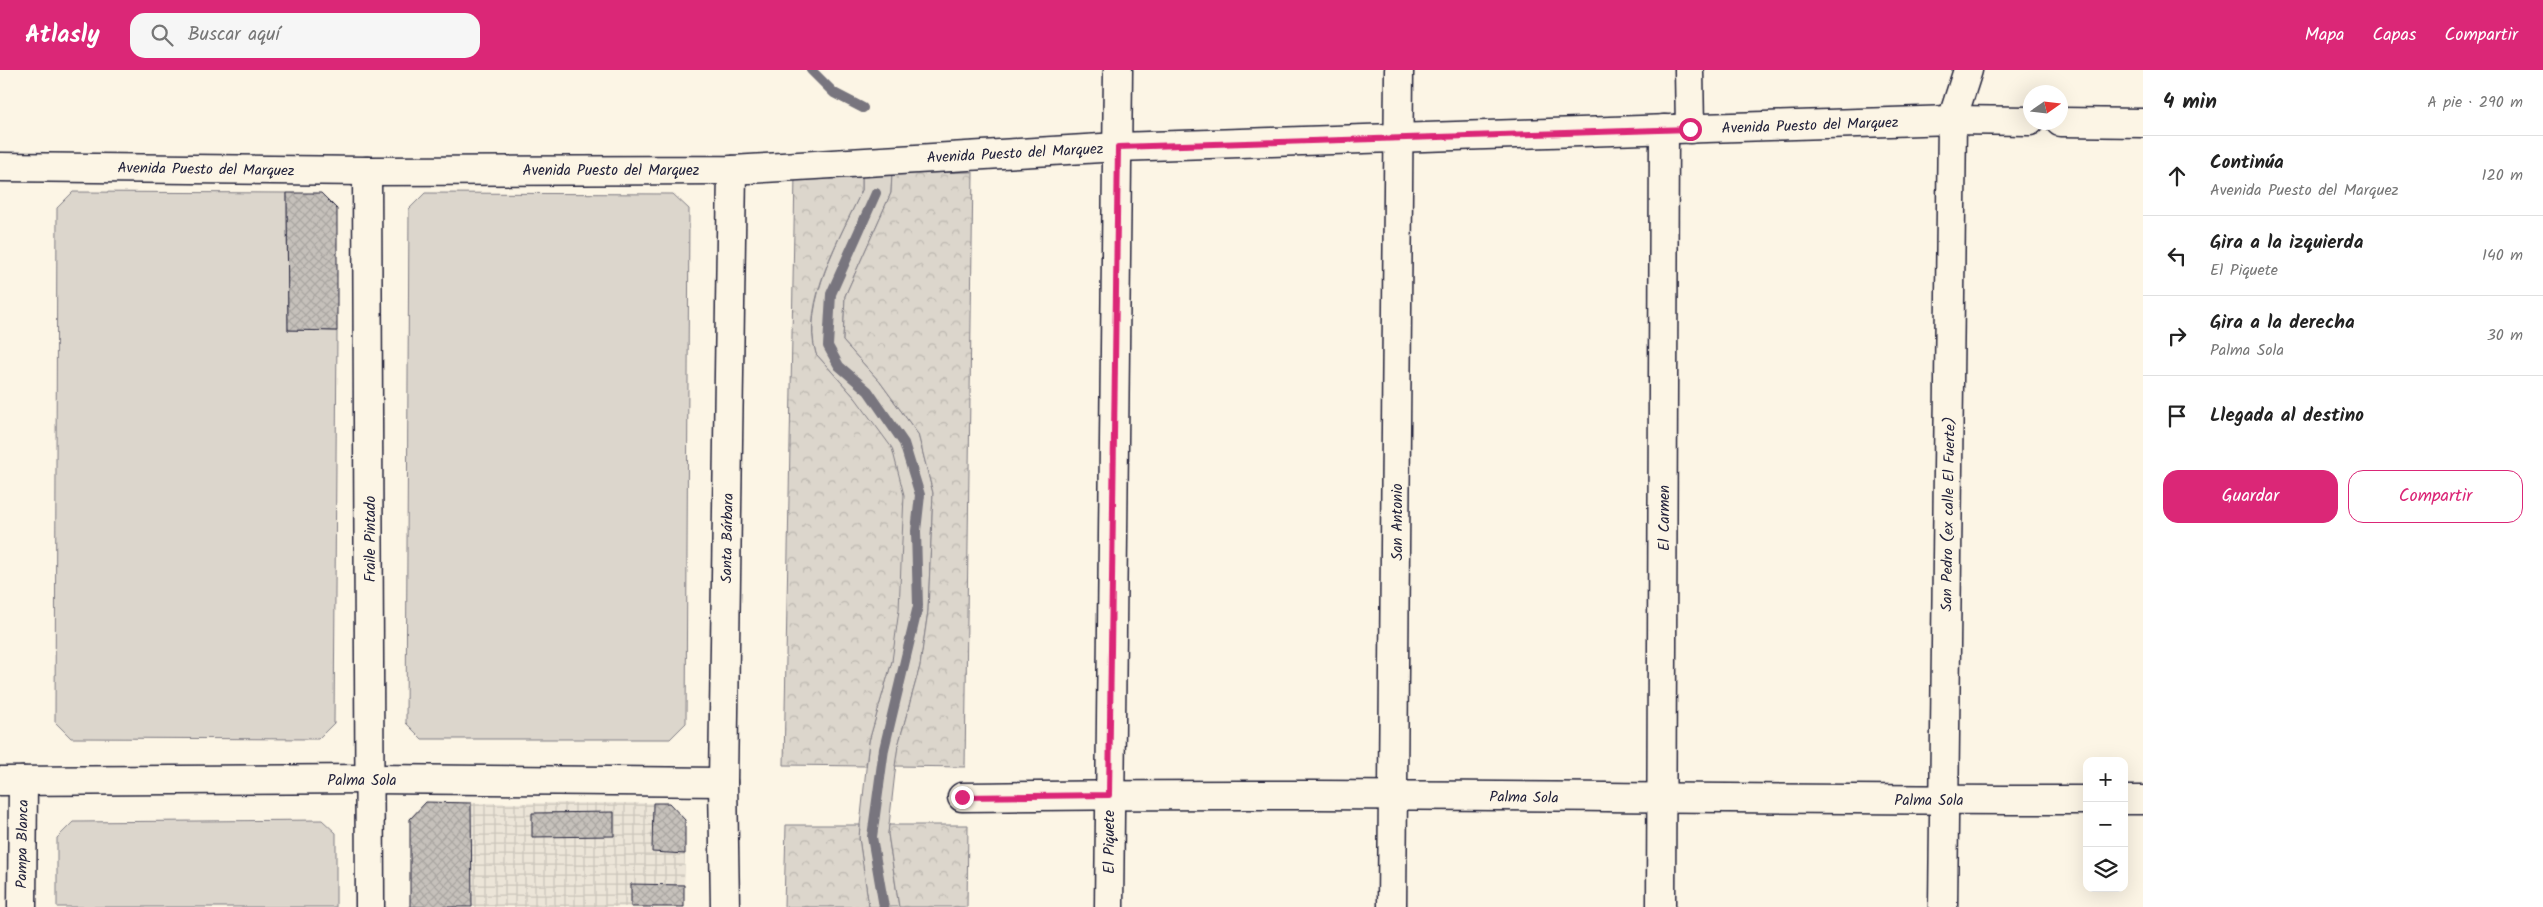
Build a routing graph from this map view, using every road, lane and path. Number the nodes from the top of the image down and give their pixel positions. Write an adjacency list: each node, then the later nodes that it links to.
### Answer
1 (1118, 70): 11 (street, El Piquete)
2 (1399, 70): 10 (street, San Antonio)
3 (1689, 70): 9 (street, El Carmen)
4 (1968, 70): 5 (street, San Pedro (ex calle El Fuerte))
5 (1952, 120): 6 (street, Avenida Puesto del Marquez); 9 (street, Avenida Puesto del Marquez); 22 (street, San Pedro (ex calle El Fuerte))
6 (2023, 121)
7 (2068, 122): 8 (street)
8 (2143, 123)
9 (1677, 129): 10 (street, Avenida Puesto del Marquez); 21 (street, El Carmen)
10 (1399, 137): 11 (street, Avenida Puesto del Marquez); 19 (street, San Antonio)
11 (1118, 147): 13 (street, Avenida Puesto del Marquez); 18 (street, El Piquete)
12 (0, 167): 14 (street, Avenida Puesto del Marquez)
13 (732, 170): 14 (street, Avenida Puesto del Marquez); 17 (street, Santa Bárbara)
14 (367, 171): 15 (street, Fraile Pintado)
15 (371, 779): 16 (street, Palma Sola); 17 (street, Palma Sola); 27 (street, Fraile Pintado)
16 (11, 781): 26 (street, Pampa Blanca)
17 (724, 782): 28 (street, Santa Bárbara)
18 (1109, 795): 19 (street, Palma Sola); 20 (street, Palma Sola); 29 (street, El Piquete)
19 (1394, 795): 21 (street, Palma Sola); 30 (street, San Antonio)
20 (962, 797)
21 (1663, 799): 22 (street, Palma Sola); 31 (street, El Carmen)
22 (1945, 800): 23 (street, Palma Sola); 32 (street, San Pedro (ex calle El Fuerte))
23 (2083, 800)
24 (2128, 800): 25 (street)
25 (2143, 800)
26 (22, 907)
27 (370, 907)
28 (725, 907)
29 (1109, 907)
30 (1392, 907)
31 (1661, 907)
32 (1943, 907)

